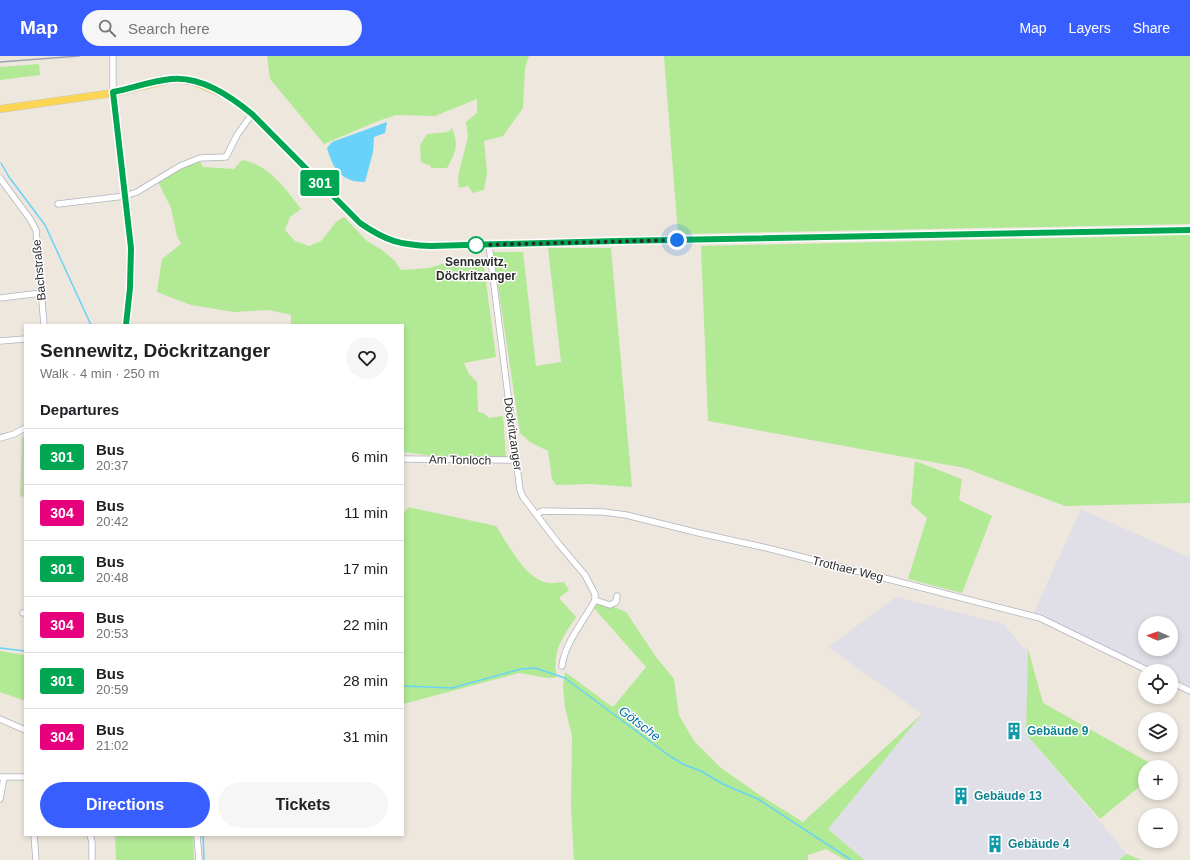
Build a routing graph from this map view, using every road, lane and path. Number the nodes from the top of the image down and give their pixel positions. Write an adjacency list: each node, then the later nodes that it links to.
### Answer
1 (113, 56): 2 (street)
2 (113, 92): 3 (main road); 4 (main road); 6 (street)
3 (0, 109)
4 (252, 114): 6 (street); 9 (main road)
5 (0, 178): 10 (street, Bachstraße)
6 (125, 196): 7 (street); 13 (street)
7 (58, 204)
8 (1190, 230): 9 (main road)
9 (489, 245): 19 (street, Döckritzanger)
10 (41, 292): 11 (street); 12 (street, Bachstraße)
11 (0, 298)
12 (44, 324)
13 (126, 324)
14 (24, 340): 15 (street)
15 (0, 341)
16 (24, 429): 17 (street)
17 (0, 438)
18 (404, 459): 19 (street, Am Tonloch)
19 (516, 460): 20 (street, Döckritzanger)
20 (537, 514): 22 (street, Döckritzanger); 24 (street, Trothaer Weg)
21 (617, 596): 22 (street)
22 (595, 600): 23 (street)
23 (562, 666)
24 (1138, 666)
25 (1178, 685): 26 (street)
26 (1190, 691)
27 (0, 719): 28 (street)
28 (24, 730)
29 (24, 777): 30 (street)
30 (2, 778): 31 (street)
31 (0, 798)
32 (34, 836): 35 (street)
33 (90, 836): 36 (street)
34 (197, 836): 37 (street)
35 (36, 860)
36 (92, 860)
37 (199, 860)

